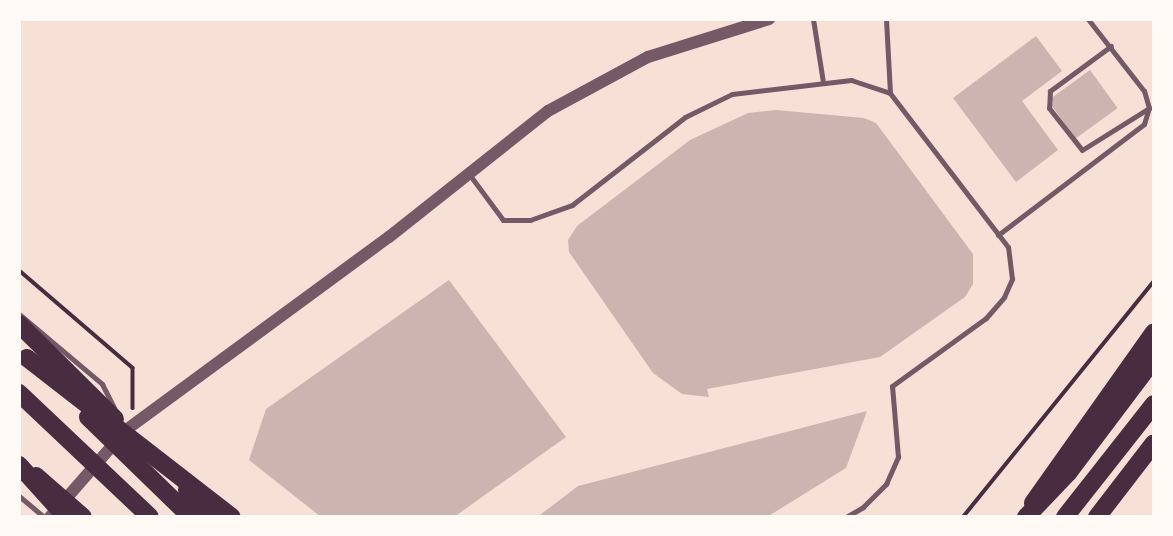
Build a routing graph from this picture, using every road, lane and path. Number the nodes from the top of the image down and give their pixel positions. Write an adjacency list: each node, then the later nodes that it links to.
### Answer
1 (769, 19): 9 (street)
2 (813, 19): 6 (lane)
3 (886, 19): 7 (lane)
4 (1088, 19): 5 (lane)
5 (1111, 46): 8 (lane); 8 (lane)
6 (823, 82): 7 (lane); 9 (lane)
7 (890, 93): 10 (lane)
8 (1149, 108): 10 (lane)
9 (469, 174): 20 (street)
10 (999, 235): 34 (lane)
11 (19, 270): 20 (path)
12 (1154, 281): 35 (path)
13 (19, 314): 20 (lane)
14 (19, 324): 20 (main road)
15 (1154, 331): 36 (main road)
16 (23, 355): 29 (main road); 31 (main road)
17 (1154, 359): 36 (main road)
18 (19, 393): 28 (main road)
19 (1154, 404): 37 (main road)
20 (129, 427): 24 (street); 30 (main road)
21 (1154, 443): 38 (main road)
22 (19, 464): 24 (main road)
23 (19, 496): 25 (lane)
24 (66, 508): 26 (street); 27 (main road)
25 (44, 517)
26 (50, 517)
27 (83, 517)
28 (150, 517)
29 (191, 517)
30 (214, 517)
31 (232, 517)
32 (506, 517): 33 (lane)
33 (513, 517)
34 (846, 517)
35 (963, 517)
36 (1024, 517)
37 (1065, 517)
38 (1097, 517)

